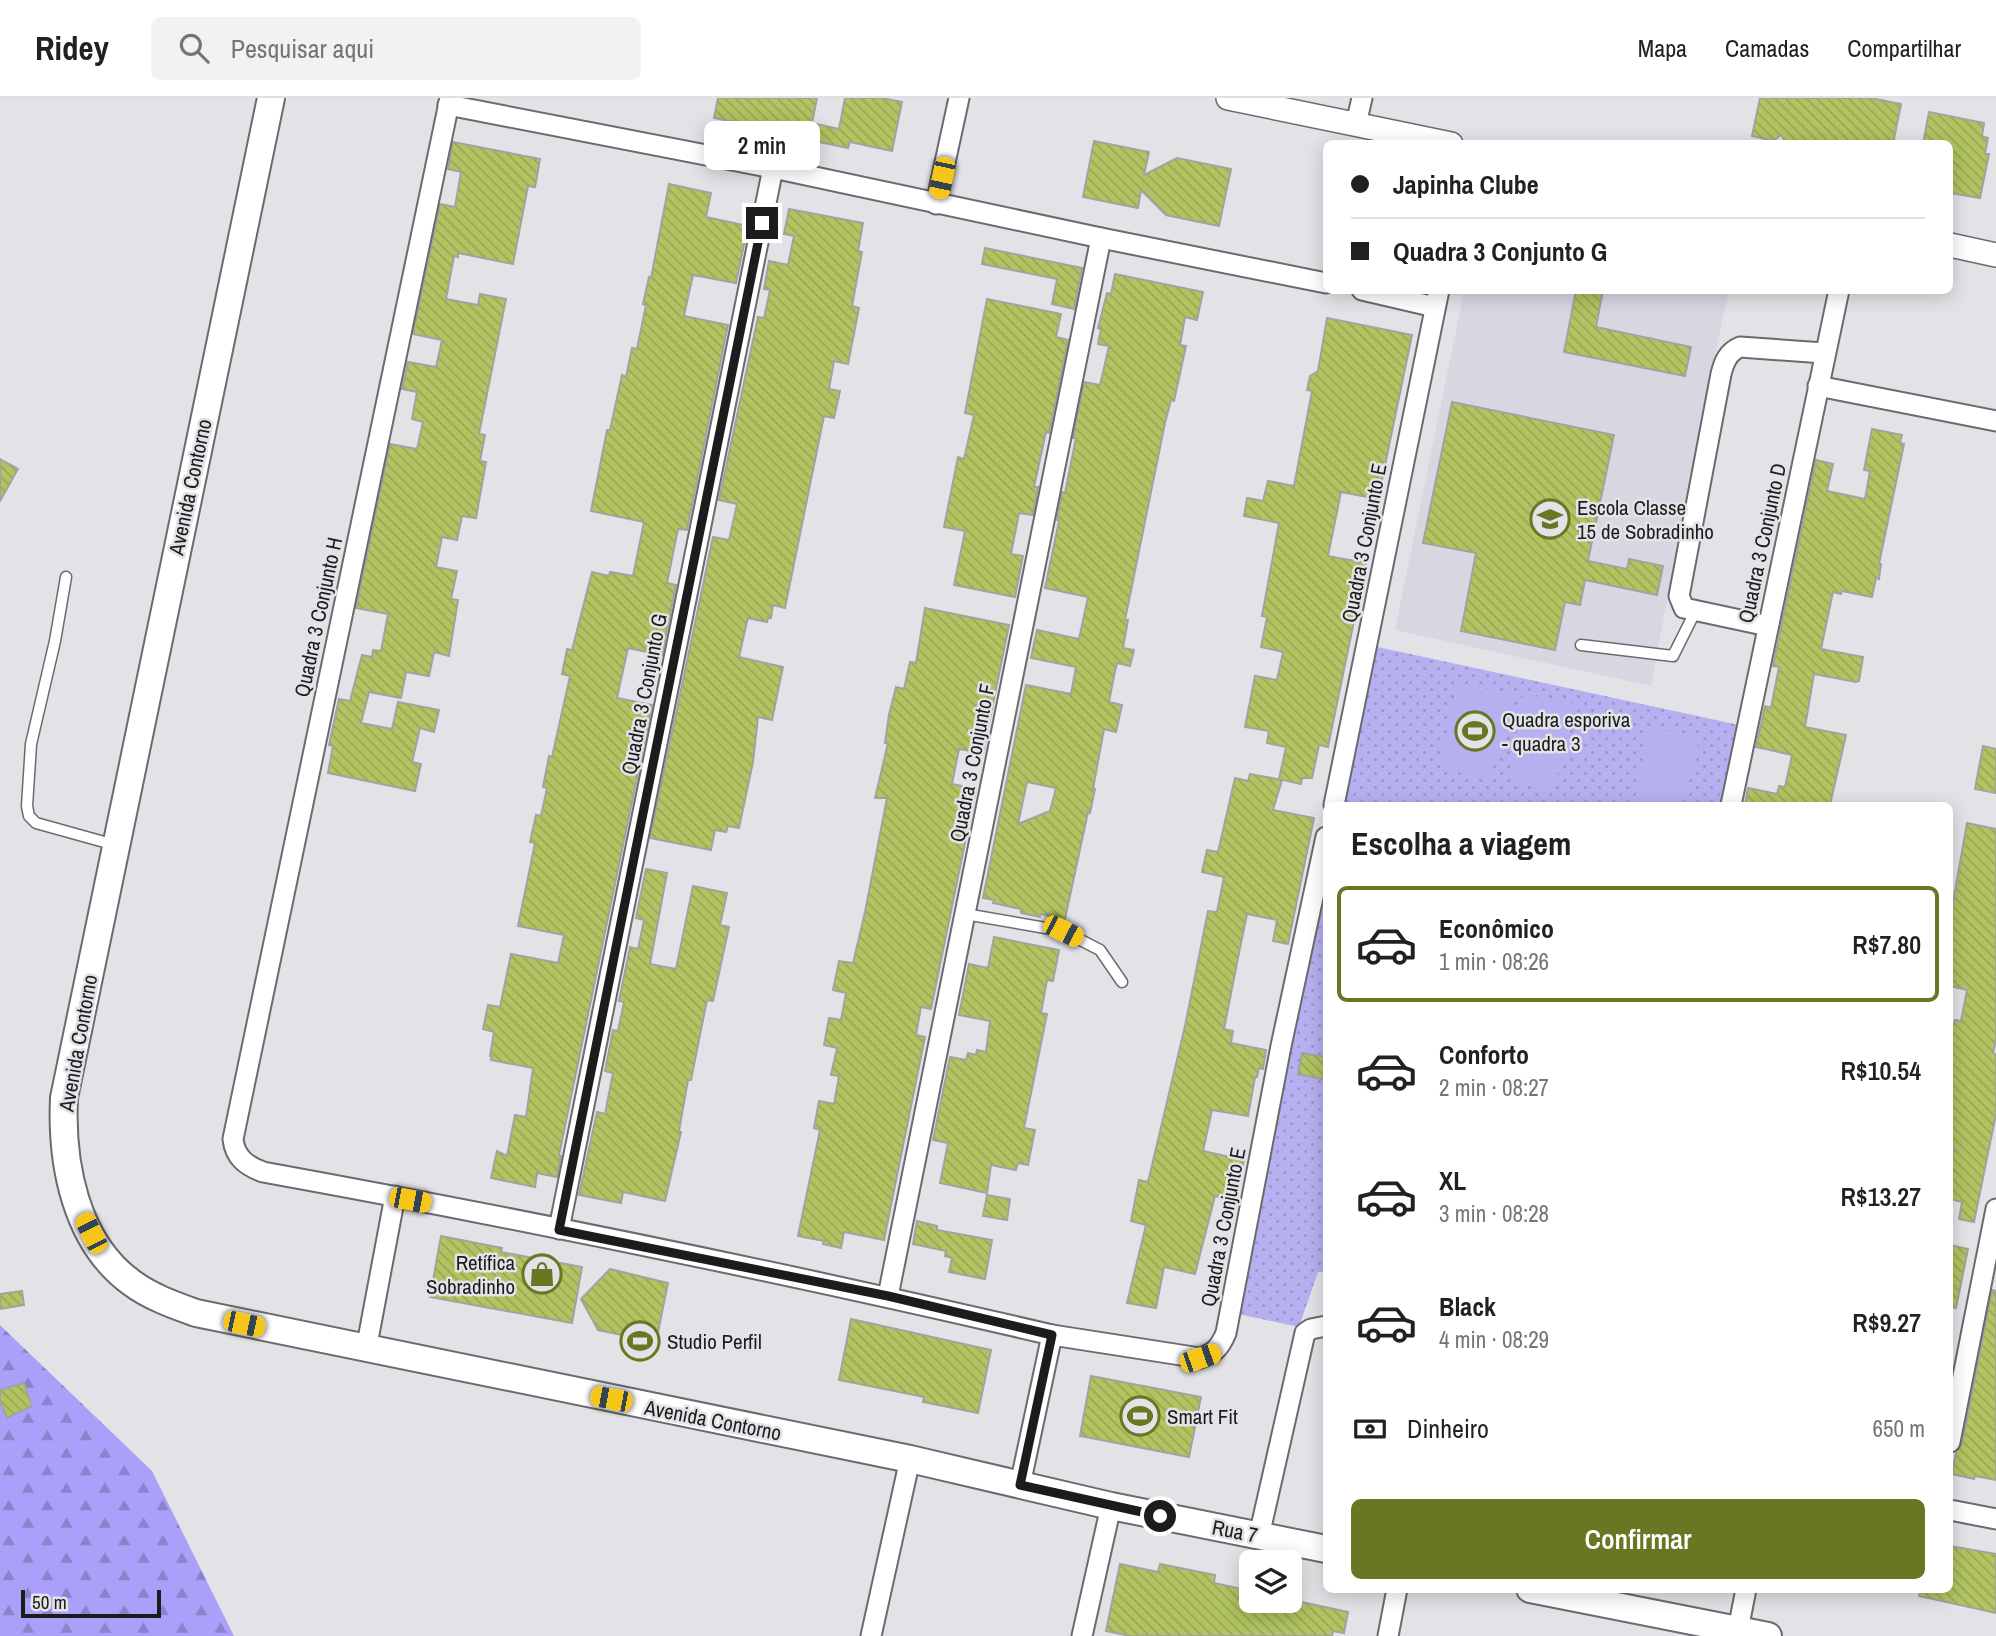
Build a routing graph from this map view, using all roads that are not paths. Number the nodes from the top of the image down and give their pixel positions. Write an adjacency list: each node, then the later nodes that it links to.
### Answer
1 (271, 98): 26 (main road, Avenida Contorno)
2 (959, 98): 9 (street)
3 (1228, 98): 6 (street)
4 (1362, 98): 6 (street)
5 (449, 101): 8 (street); 30 (street, Quadra 3 Conjunto H)
6 (1356, 124): 7 (street)
7 (1432, 140)
8 (773, 168): 9 (street); 33 (street, Quadra 3 Conjunto G)
9 (936, 204): 10 (street)
10 (1101, 238): 13 (street); 28 (street, Quadra 3 Conjunto F)
11 (1953, 246): 12 (street)
12 (1996, 255)
13 (1323, 282)
14 (1395, 294): 16 (street)
15 (1838, 294): 17 (street, Quadra 3 Conjunto D)
16 (1437, 299): 24 (street, Quadra 3 Conjunto E)
17 (1824, 354): 18 (street, Quadra 3 Conjunto D); 21 (street)
18 (1818, 386): 19 (street); 22 (street, Quadra 3 Conjunto D)
19 (1996, 421)
20 (66, 577): 26 (lane)
21 (1696, 610): 22 (street); 23 (lane)
22 (1768, 626): 25 (street, Quadra 3 Conjunto D)
23 (1581, 645)
24 (1335, 802)
25 (1732, 802)
26 (116, 845): 37 (main road, Avenida Contorno)
27 (1323, 851): 36 (street, Quadra 3 Conjunto E)
28 (965, 914): 29 (lane); 34 (street, Quadra 3 Conjunto F)
29 (1122, 982)
30 (233, 1139): 31 (street, Quadra 3 Conjunto E)
31 (395, 1196): 33 (street, Quadra 3 Conjunto E); 37 (street)
32 (1996, 1209): 38 (street)
33 (559, 1230): 34 (street, Quadra 3 Conjunto E)
34 (888, 1296): 36 (street, Quadra 3 Conjunto E)
35 (1323, 1327): 44 (street)
36 (1052, 1335): 40 (street)
37 (366, 1350): 39 (main road, Avenida Contorno)
38 (1953, 1427)
39 (910, 1460): 40 (main road, Avenida Contorno); 50 (street)
40 (1020, 1485): 41 (main road, Rua 7)
41 (1111, 1506): 44 (main road, Rua 7); 51 (street)
42 (1953, 1511): 43 (street)
43 (1996, 1519)
44 (1259, 1536): 45 (main road, Rua 7)
45 (1323, 1548)
46 (1397, 1593): 52 (street)
47 (1550, 1593): 49 (main road)
48 (1745, 1593): 49 (street)
49 (1738, 1630): 53 (main road)
50 (871, 1636)
51 (1082, 1636)
52 (1388, 1636)
53 (1768, 1636)

